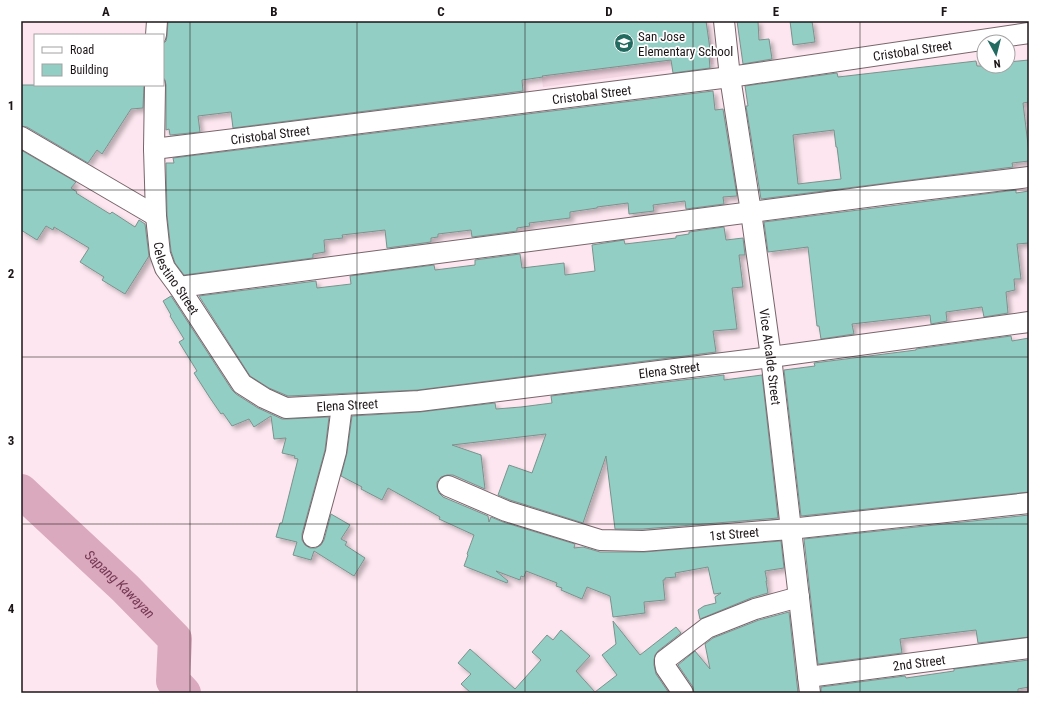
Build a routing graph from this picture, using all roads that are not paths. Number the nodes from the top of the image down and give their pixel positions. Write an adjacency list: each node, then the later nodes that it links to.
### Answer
1 (157, 21): 4 (street)
2 (724, 21): 5 (street, Vice Alcalde Street)
3 (1029, 33): 5 (street, Cristobal Street)
4 (156, 34)
5 (730, 77): 8 (street, Cristobal Street); 10 (street, Vice Alcalde Street)
6 (155, 86): 8 (street, Celestino Street)
7 (21, 137): 11 (street)
8 (154, 149): 11 (street, Celestino Street)
9 (1029, 177): 10 (street)
10 (751, 212): 12 (street); 14 (street, Vice Alcalde Street)
11 (156, 216): 12 (street, Celestino Street)
12 (179, 286): 16 (street, Celestino Street)
13 (1029, 322): 14 (street, Elena Street)
14 (771, 357): 15 (street, Elena Street); 19 (street, Vice Alcalde Street)
15 (342, 405): 16 (street, Elena Street); 20 (street)
16 (308, 406)
17 (448, 486): 19 (street, 1st Street)
18 (1029, 504): 19 (street, 1st Street)
19 (790, 529): 21 (street, Vice Alcalde Street)
20 (313, 536)
21 (798, 597): 23 (street, Vice Alcalde Street); 24 (street)
22 (1029, 648): 23 (street, 2nd Street)
23 (809, 685)
24 (683, 693)

